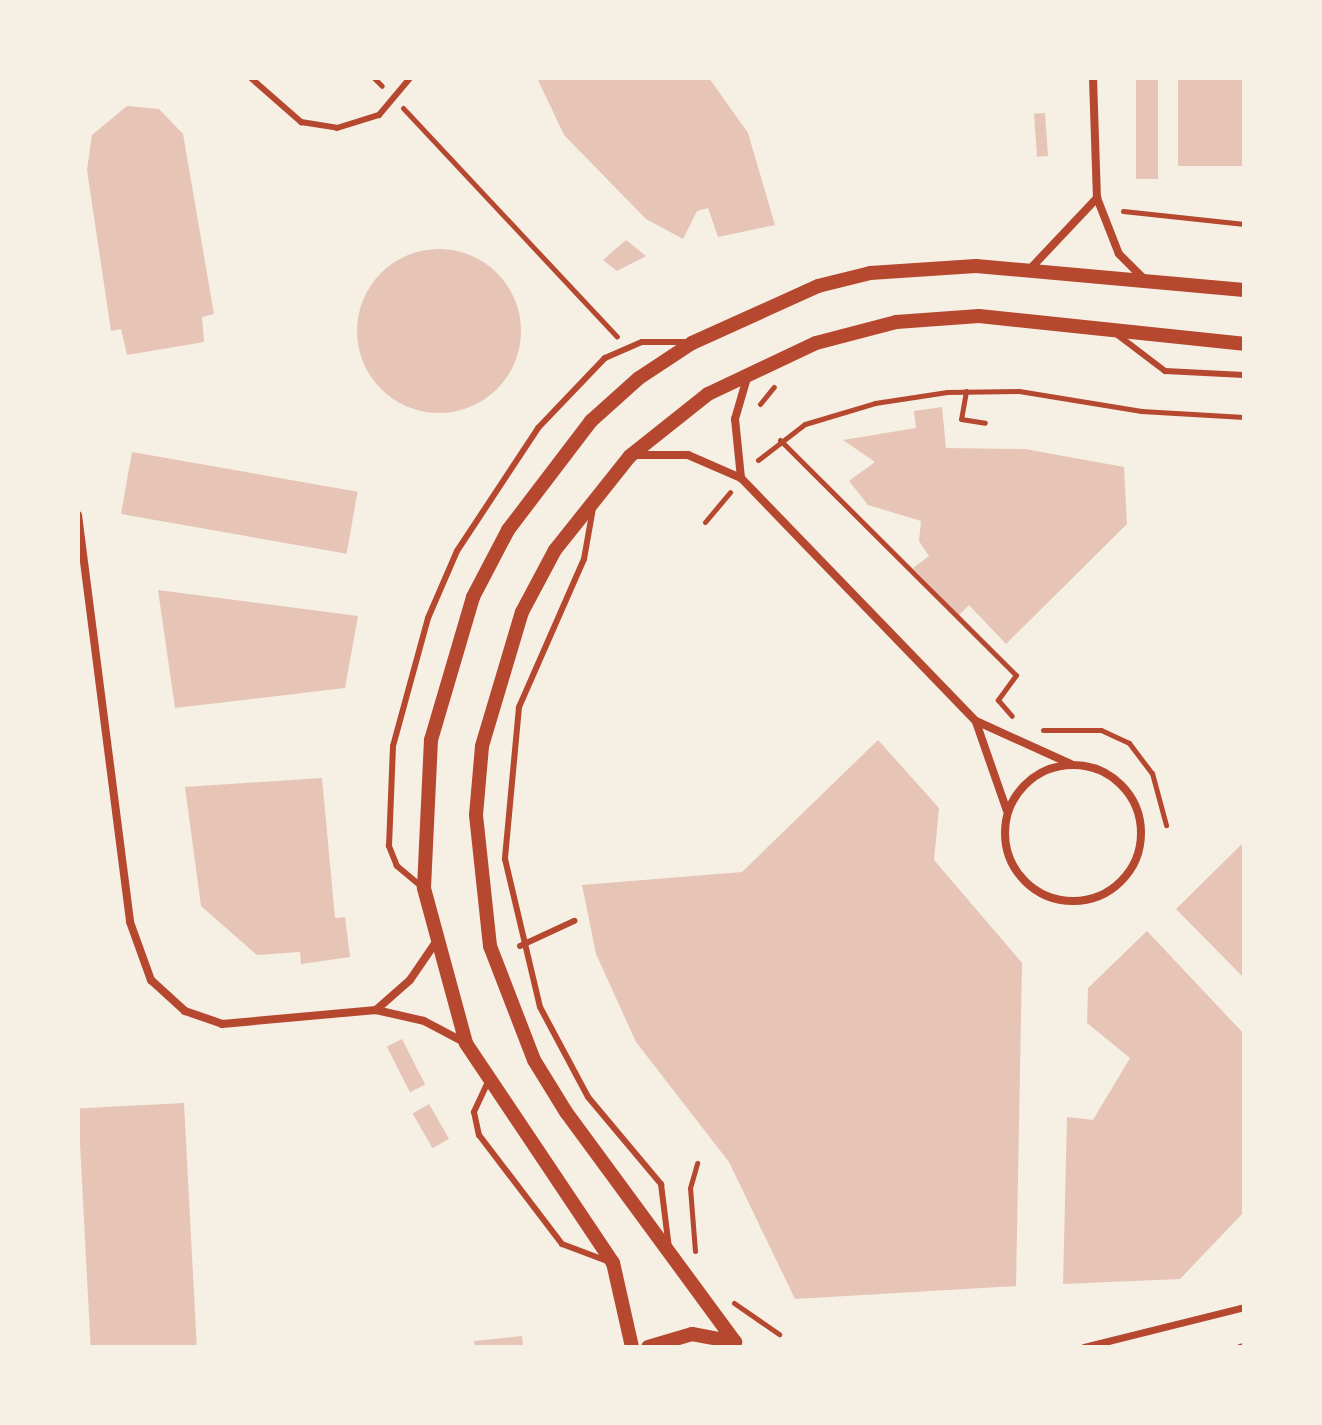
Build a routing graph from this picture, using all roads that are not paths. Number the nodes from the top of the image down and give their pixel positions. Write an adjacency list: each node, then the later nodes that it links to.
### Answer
1 (251, 78): 2 (lane)
2 (410, 78)
3 (1093, 78): 4 (street)
4 (1097, 198): 5 (street); 6 (street)
5 (1030, 269): 6 (street); 9 (street)
6 (1152, 286): 7 (street)
7 (1244, 290)
8 (1112, 331): 10 (street); 11 (street); 12 (lane)
9 (692, 343): 20 (street); 20 (lane)
10 (1244, 344)
11 (750, 370): 13 (street); 14 (street)
12 (1244, 375)
13 (630, 456): 14 (street); 15 (street)
14 (741, 478): 17 (street)
15 (595, 493): 23 (lane); 27 (street)
16 (78, 515): 24 (street)
17 (976, 721): 18 (street); 19 (street)
18 (1071, 764): 19 (street); 19 (street)
19 (1007, 812)
20 (424, 888): 22 (street)
21 (574, 921): 23 (lane)
22 (436, 942): 24 (street); 25 (street)
23 (520, 946): 27 (lane)
24 (376, 1010): 25 (street)
25 (466, 1043): 26 (street)
26 (487, 1084): 28 (street); 28 (lane)
27 (669, 1259): 30 (street)
28 (613, 1263): 31 (street)
29 (1244, 1307): 33 (street)
30 (738, 1345): 32 (street)
31 (632, 1347)
32 (648, 1347)
33 (1084, 1347)

